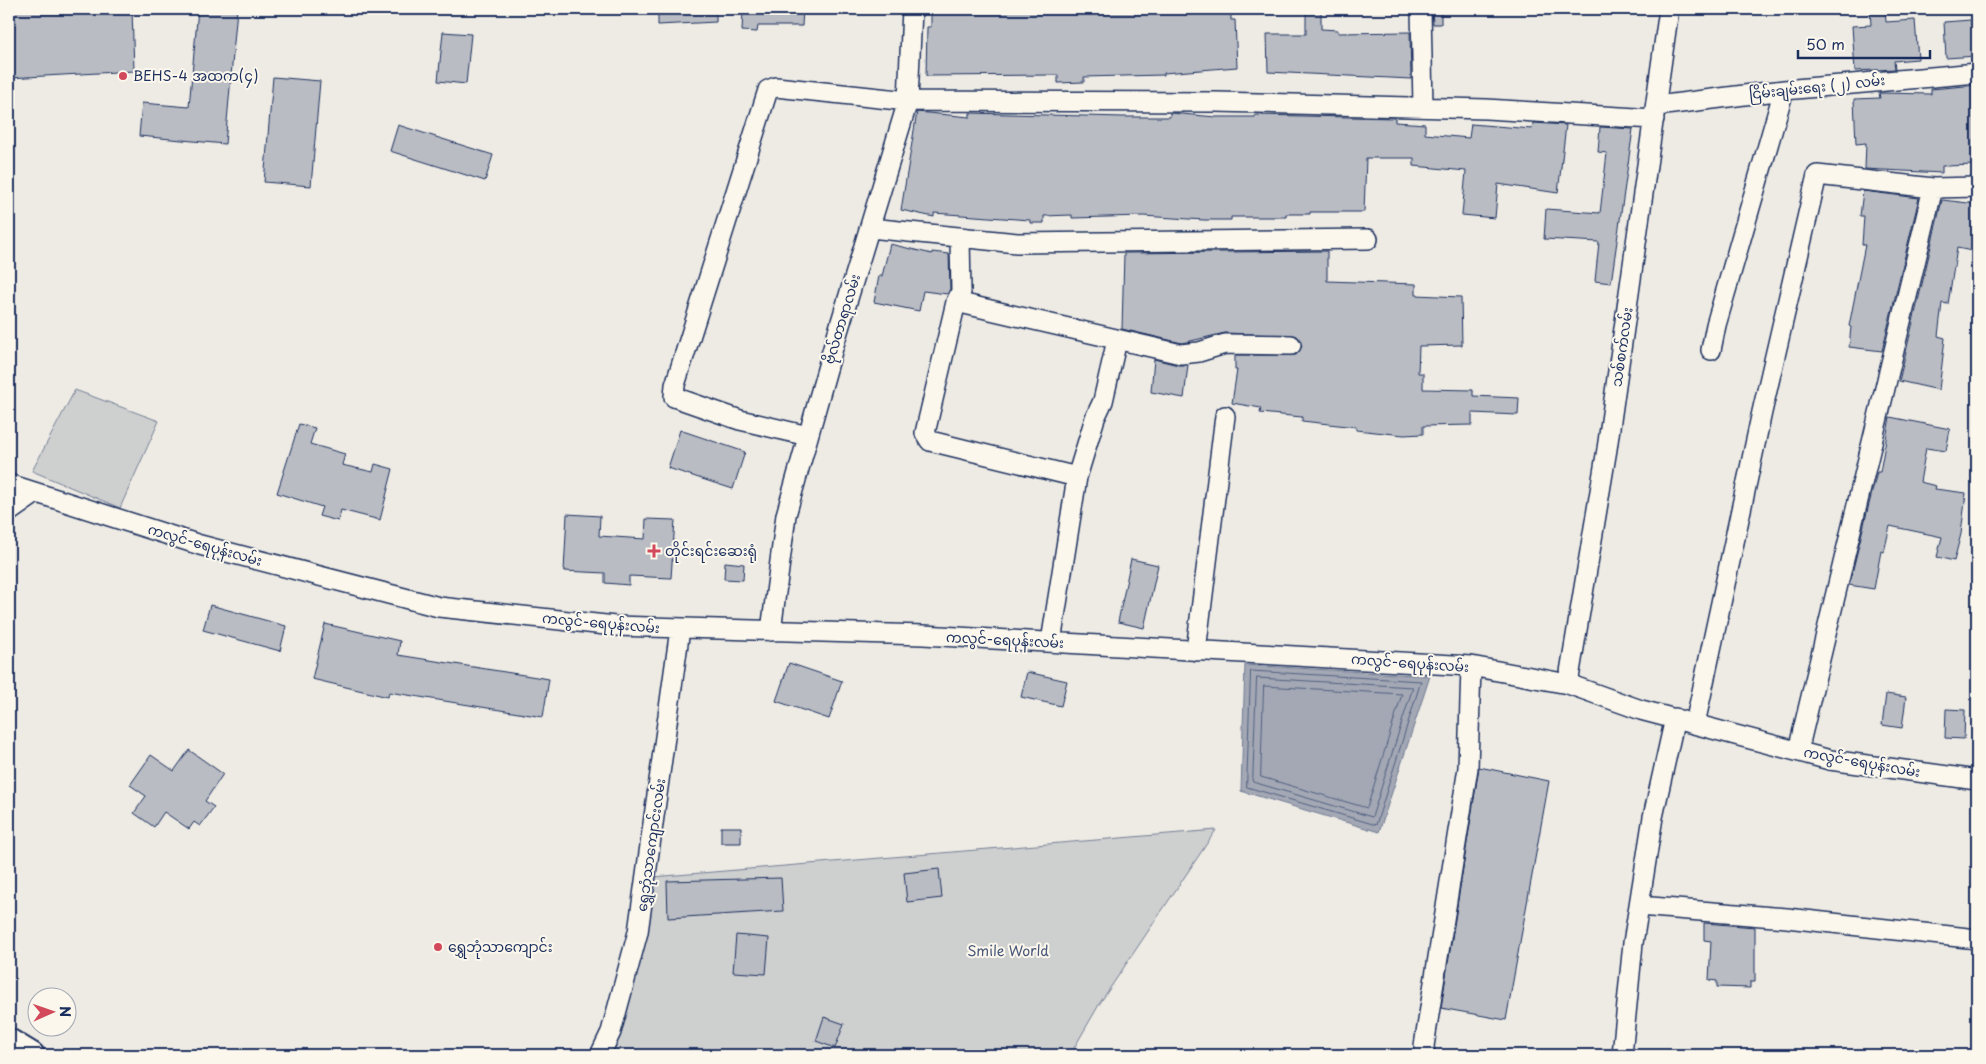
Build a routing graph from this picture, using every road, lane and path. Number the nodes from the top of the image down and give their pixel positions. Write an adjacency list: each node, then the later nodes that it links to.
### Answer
1 (912, 9): 6 (street, ဗိုလ်တာရာလမ်း)
2 (1421, 9): 7 (street)
3 (1669, 9): 8 (street, သစ်စက်လမ်း)
4 (1977, 73): 5 (street, ငြိမ်းချမ်းရေး (၂) လမ်း)
5 (1784, 90): 8 (street, ငြိမ်းချမ်းရေး (၂) လမ်း); 17 (street)
6 (908, 101): 7 (street, ငြိမ်းချမ်းရေး (၂) လမ်း); 11 (street, ဗိုလ်တာရာလမ်း); 19 (street, ငြိမ်းချမ်းရေး (၂) လမ်း)
7 (1422, 107): 8 (street, ငြိမ်းချမ်းရေး (၂) လမ်း)
8 (1656, 112): 29 (street, သစ်စက်လမ်း)
9 (1933, 188): 10 (street); 31 (street); 32 (street)
10 (1977, 188)
11 (870, 228): 12 (street); 19 (street, ဗိုလ်တာရာလမ်း)
12 (960, 237): 13 (street); 14 (street)
13 (1368, 239)
14 (956, 302): 15 (street); 20 (street)
15 (1117, 340): 16 (street); 20 (street)
16 (1291, 345)
17 (1711, 350)
18 (1226, 416): 27 (street)
19 (808, 436): 25 (street, ဗိုလ်တာရာလမ်း)
20 (1076, 477): 26 (street)
21 (9, 484): 22 (street, ကလွင်-ရေပုန်းလမ်း)
22 (36, 492): 23 (street); 24 (street, ကလွင်-ရေပုန်းလမ်း)
23 (9, 512)
24 (680, 629): 25 (street, ကလွင်-ရေပုန်းလမ်း); 38 (street, ရွှေဘုံသာကျောင်းလမ်း)
25 (771, 631): 26 (street, ကလွင်-ရေပုန်းလမ်း)
26 (1051, 642): 27 (street, ကလွင်-ရေပုန်းလမ်း)
27 (1196, 650): 28 (street, ကလွင်-ရေပုန်းလမ်း)
28 (1471, 666): 29 (street, ကလွင်-ရေပုန်းလမ်း); 39 (street)
29 (1568, 684): 30 (street, ကလွင်-ရေပုန်းလမ်း)
30 (1674, 718): 31 (street, ကလွင်-ရေပုန်းလမ်း); 34 (street)
31 (1695, 724): 32 (street, ကလွင်-ရေပုန်းလမ်း)
32 (1798, 752): 33 (street, ကလွင်-ရေပုန်းလမ်း)
33 (1977, 780)
34 (1639, 906): 35 (street); 40 (street)
35 (1977, 940)
36 (9, 1041): 37 (main road)
37 (32, 1055)
38 (600, 1055)
39 (1425, 1055)
40 (1622, 1055)

